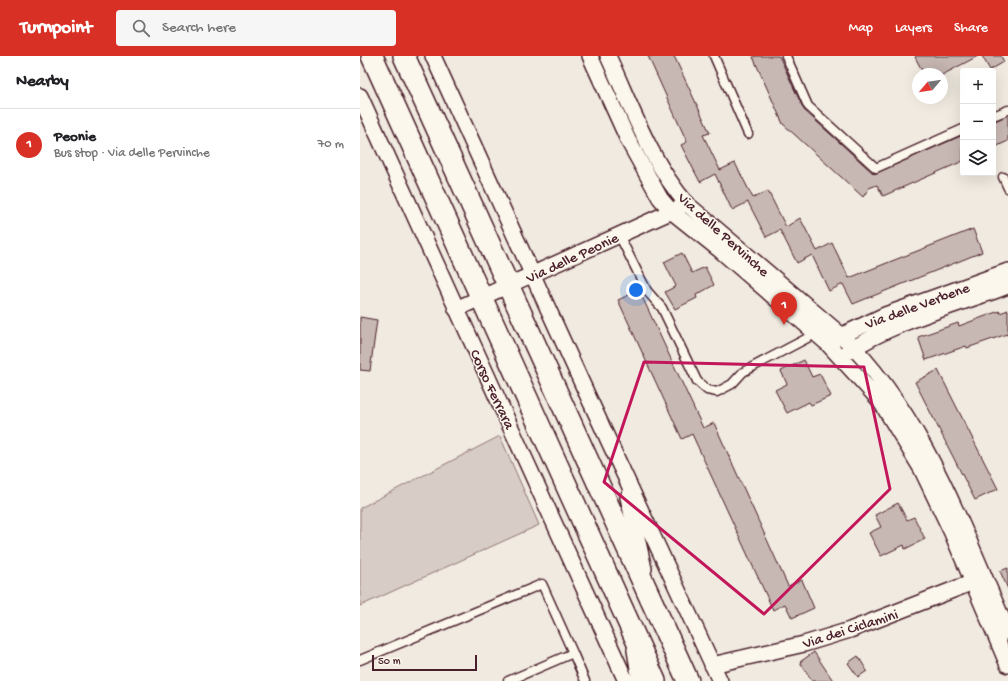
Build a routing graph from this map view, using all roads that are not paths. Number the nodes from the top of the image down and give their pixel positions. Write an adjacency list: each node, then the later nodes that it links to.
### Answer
1 (372, 56): 22 (main road, Corso Ferrara)
2 (404, 56): 20 (main road)
3 (433, 56): 19 (street)
4 (590, 56): 16 (street, Via delle Pervinche)
5 (608, 56): 15 (street, Via delle Pervinche)
6 (714, 56): 12 (lane)
7 (786, 56): 11 (lane)
8 (360, 96): 23 (street, Corso Ferrara)
9 (1008, 110): 10 (lane)
10 (996, 115)
11 (960, 130)
12 (748, 134)
13 (1003, 178): 14 (lane)
14 (1008, 188)
15 (687, 204): 16 (street, Via delle Peonie); 24 (street, Via delle Pervinche)
16 (671, 211): 17 (street, Via delle Peonie); 25 (street, Via delle Pervinche)
17 (619, 235): 19 (street, Via delle Peonie); 25 (lane)
18 (1008, 271): 24 (street, Via delle Verbene)
19 (533, 275): 20 (street, Via delle Peonie); 28 (street)
20 (508, 286): 22 (street, Via delle Peonie); 31 (main road)
21 (1008, 286): 26 (street, Via delle Verbene)
22 (482, 298): 23 (street, Via delle Peonie); 32 (main road, Corso Ferrara)
23 (456, 309): 40 (street, Corso Ferrara)
24 (841, 335): 25 (street, Via delle Verbene); 26 (street, Via delle Pervinche)
25 (822, 338): 27 (street, Via delle Pervinche)
26 (854, 348): 27 (street, Via delle Verbene); 29 (street, Via delle Pervinche)
27 (841, 356): 29 (street, Via delle Pervinche)
28 (625, 474): 31 (street); 36 (street)
29 (957, 530): 30 (street, Via delle Pervinche)
30 (978, 580): 33 (street, Via delle Pervinche); 36 (street, Via dei Ciclamini); 37 (street, Via delle Pervinche)
31 (650, 597): 43 (main road)
32 (631, 629): 41 (street, Corso Ferrara); 42 (main road, Corso Ferrara)
33 (1008, 632)
34 (573, 653): 35 (lane); 38 (lane); 39 (lane)
35 (360, 660)
36 (712, 665): 44 (street)
37 (1008, 665)
38 (508, 681)
39 (585, 681)
40 (626, 681)
41 (640, 681)
42 (655, 681)
43 (688, 681)
44 (720, 681)

